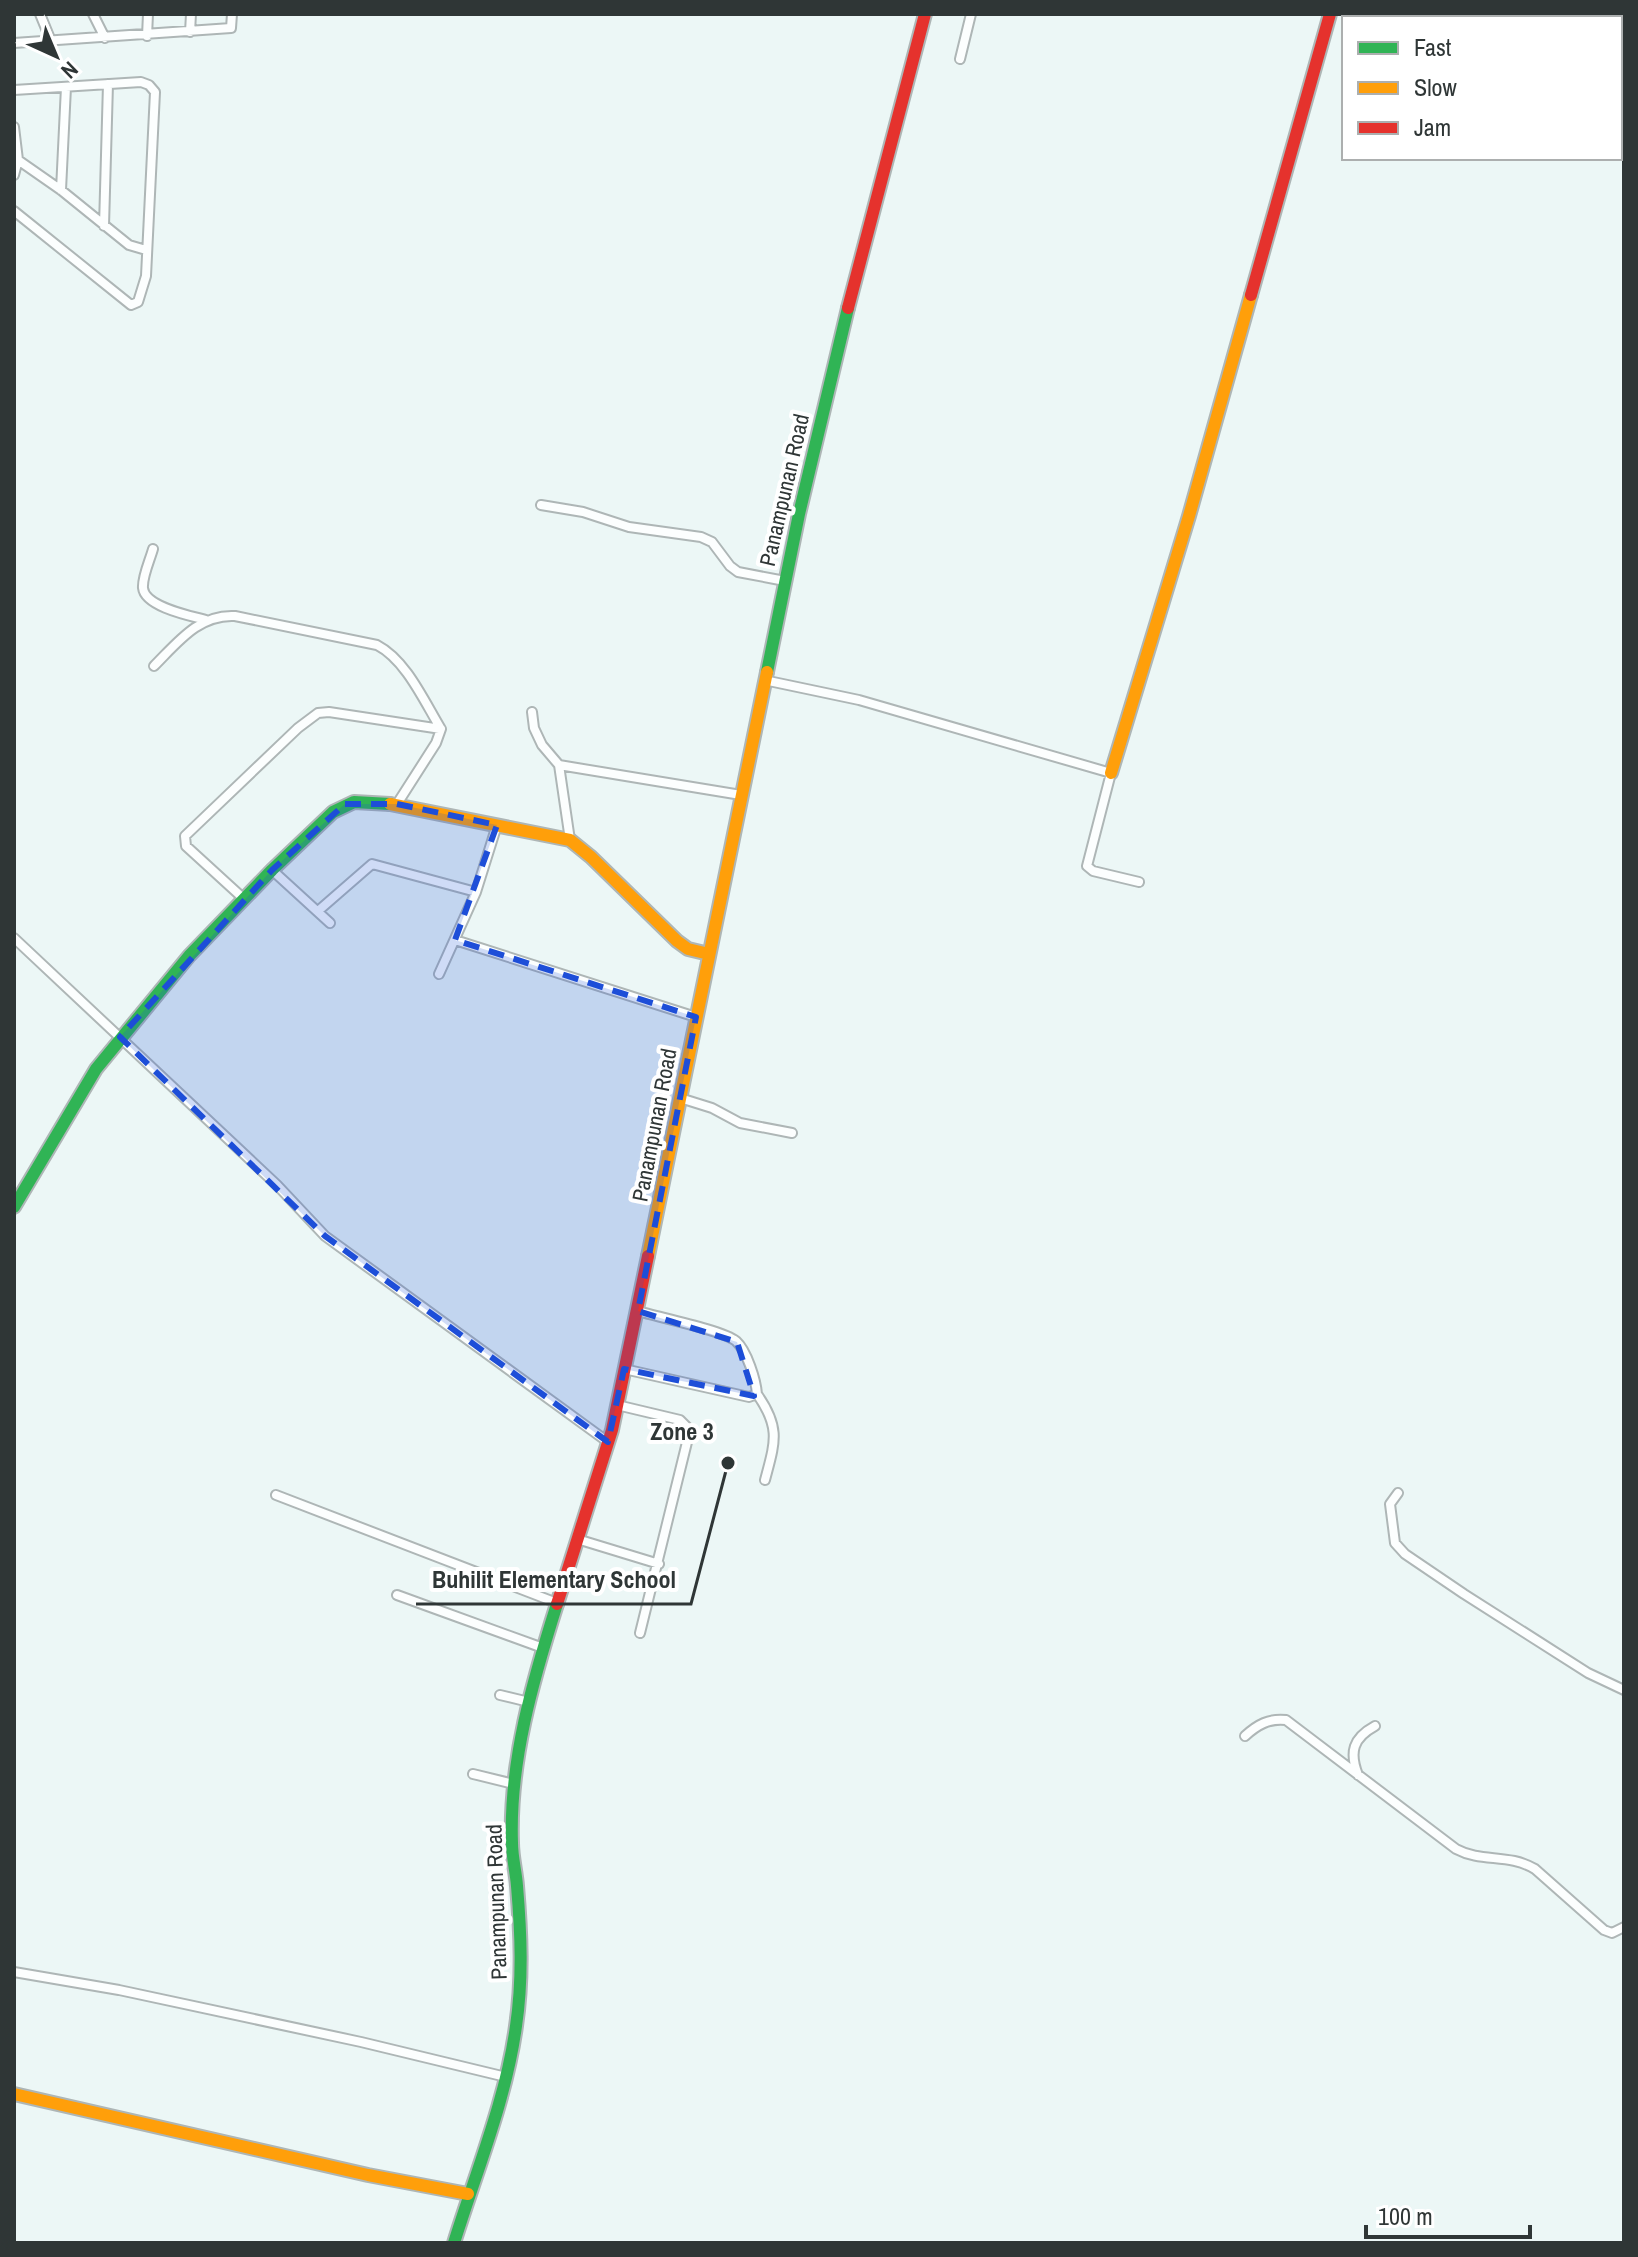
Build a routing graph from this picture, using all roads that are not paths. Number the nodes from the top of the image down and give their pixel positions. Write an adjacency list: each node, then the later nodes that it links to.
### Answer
1 (40, 14): 12 (street)
2 (93, 14): 11 (street)
3 (148, 14): 10 (street)
4 (191, 14): 9 (street)
5 (232, 14): 9 (street)
6 (925, 14): 27 (street, Panampunan Road)
7 (971, 14): 14 (street)
8 (1330, 14): 34 (street)
9 (190, 32): 10 (street)
10 (147, 36): 11 (street)
11 (105, 38): 12 (street)
12 (51, 41): 13 (street)
13 (14, 43)
14 (960, 59)
15 (108, 84): 16 (street); 23 (street); 24 (street)
16 (66, 87): 17 (street); 21 (street)
17 (14, 90)
18 (14, 127): 19 (street)
19 (18, 160): 20 (street); 21 (street)
20 (14, 175)
21 (61, 190): 23 (street)
22 (14, 211): 24 (street)
23 (104, 226): 24 (street)
24 (146, 250)
25 (541, 505): 27 (street)
26 (153, 549): 28 (street)
27 (785, 581): 30 (street, Panampunan Road)
28 (207, 620): 29 (street); 32 (street)
29 (154, 666)
30 (764, 680): 34 (street); 35 (street, Panampunan Road)
31 (532, 712): 33 (street)
32 (441, 729): 36 (street); 42 (street)
33 (559, 765): 35 (street); 38 (street)
34 (1111, 773): 40 (street)
35 (741, 795): 47 (street, Panampunan Road)
36 (397, 804): 37 (street); 39 (street)
37 (497, 825): 38 (street); 41 (street)
38 (570, 840): 47 (street)
39 (272, 870): 42 (street); 43 (street)
40 (1139, 882)
41 (476, 892): 43 (street); 46 (street)
42 (244, 899): 50 (street)
43 (318, 911): 44 (street)
44 (330, 923)
45 (14, 938): 50 (street)
46 (455, 940): 48 (street); 49 (street)
47 (709, 954): 49 (street, Panampunan Road)
48 (439, 974)
49 (696, 1017): 51 (street, Panampunan Road)
50 (120, 1037): 53 (street); 58 (street)
51 (680, 1098): 52 (street); 54 (street, Panampunan Road)
52 (792, 1133)
53 (14, 1207)
54 (638, 1311): 55 (street, Panampunan Road); 56 (street)
55 (624, 1369): 56 (street); 57 (street, Panampunan Road)
56 (757, 1394): 59 (street)
57 (617, 1405): 58 (street, Panampunan Road); 63 (street)
58 (608, 1442): 62 (street, Panampunan Road)
59 (765, 1480)
60 (1398, 1493): 68 (street)
61 (276, 1495): 65 (street)
62 (577, 1539): 63 (street); 65 (street, Panampunan Road)
63 (659, 1564): 66 (street)
64 (397, 1595): 67 (street)
65 (557, 1603): 67 (street, Panampunan Road)
66 (640, 1633)
67 (543, 1648): 70 (street, Panampunan Road)
68 (1624, 1690)
69 (500, 1695): 70 (street)
70 (529, 1702): 75 (street, Panampunan Road)
71 (1375, 1726): 74 (street)
72 (1245, 1736): 74 (street)
73 (473, 1774): 75 (street)
74 (1359, 1776): 76 (street)
75 (514, 1784): 78 (street, Panampunan Road)
76 (1624, 1927)
77 (14, 1972): 78 (street)
78 (506, 2077): 80 (street, Panampunan Road)
79 (14, 2094): 80 (street)
80 (468, 2194): 81 (street, Panampunan Road)
81 (454, 2243)

